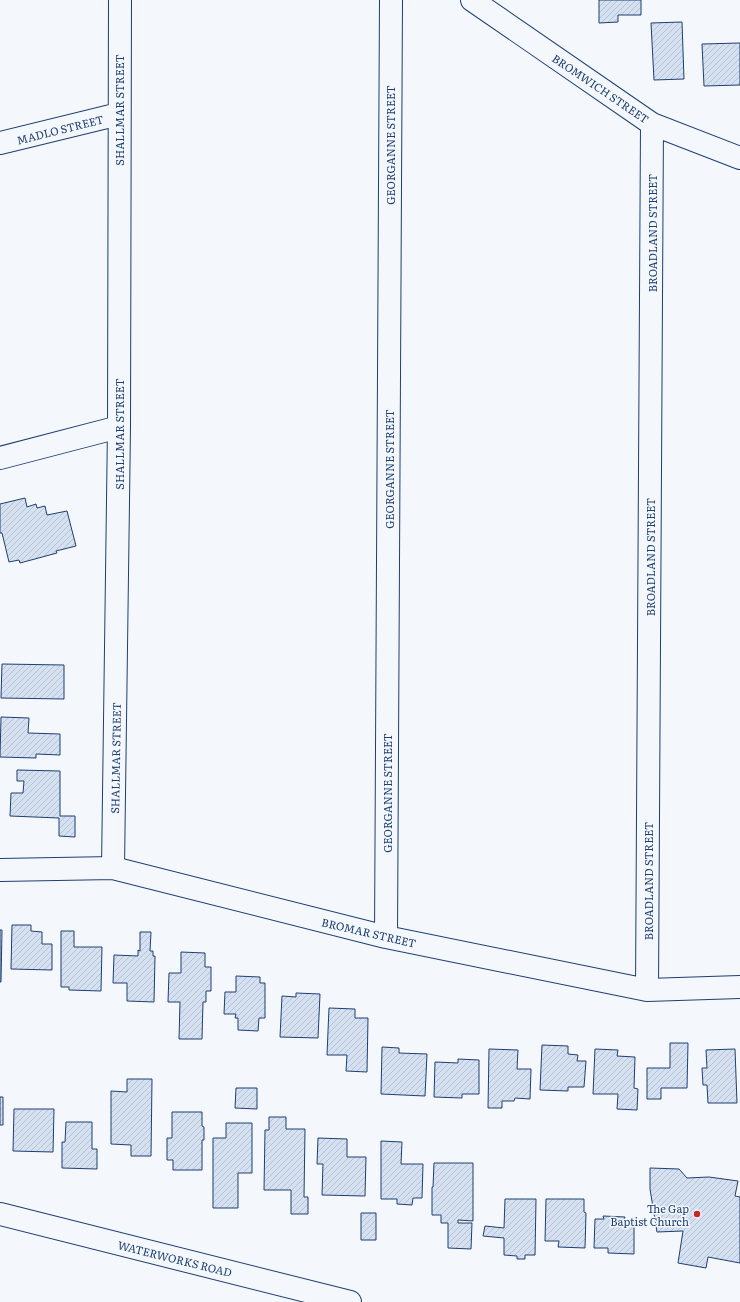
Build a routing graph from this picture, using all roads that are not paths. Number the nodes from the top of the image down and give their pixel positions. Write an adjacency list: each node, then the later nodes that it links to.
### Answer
1 (120, 0): 4 (street, SHALLMAR STREET)
2 (391, 0): 12 (street, GEORGANNE STREET)
3 (472, 0): 5 (street, BROMWICH STREET)
4 (119, 114): 6 (street, MADLO STREET); 8 (street, SHALLMAR STREET)
5 (652, 124): 7 (street, BROMWICH STREET); 14 (street, BROADLAND STREET)
6 (0, 143)
7 (740, 158)
8 (119, 427): 9 (street); 10 (street, SHALLMAR STREET)
9 (0, 458)
10 (114, 868): 11 (street, BROMAR STREET); 12 (street, BROMAR STREET)
11 (0, 870)
12 (386, 937): 14 (street, BROMAR STREET)
13 (740, 987): 14 (street, BROMAR STREET)
14 (647, 990)
15 (0, 1214): 16 (street, WATERWORKS ROAD)
16 (350, 1302)

